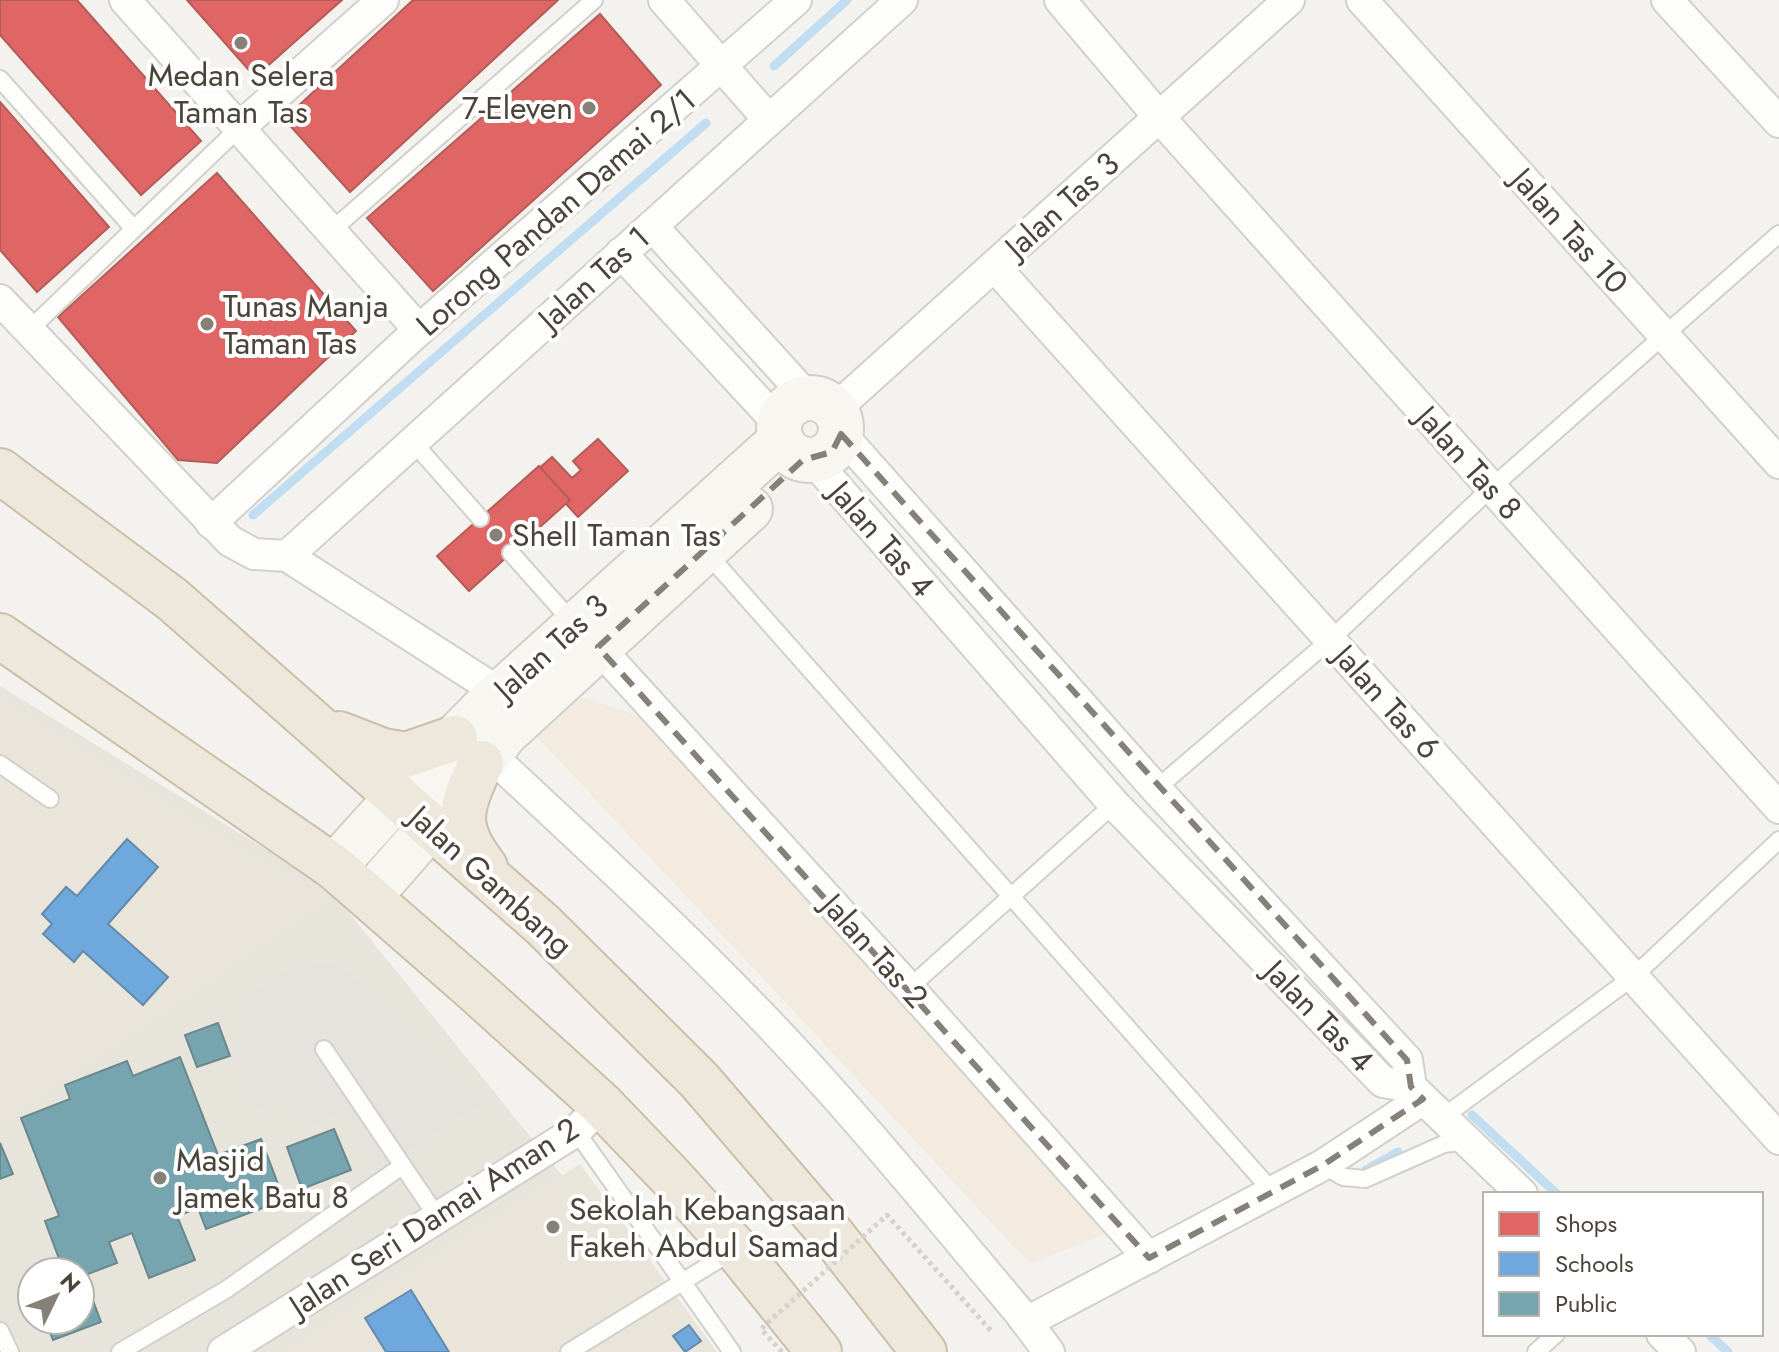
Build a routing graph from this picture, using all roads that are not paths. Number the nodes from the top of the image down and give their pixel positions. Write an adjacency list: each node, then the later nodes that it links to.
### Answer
1 (125, 0): 16 (street)
2 (383, 0): 16 (street)
3 (594, 0): 19 (lane)
4 (664, 0): 11 (street)
5 (796, 0): 11 (street, Lorong Pandan Damai 2/1)
6 (902, 0): 14 (street, Jalan Tas 1)
7 (1060, 0): 13 (street, Jalan Tas 8)
8 (1289, 0): 13 (street, Jalan Tas 3)
9 (1362, 0): 26 (street, Jalan Tas 10)
10 (1667, 0): 15 (street)
11 (722, 67): 14 (street); 24 (street, Lorong Pandan Damai 2/1)
12 (0, 79): 18 (lane)
13 (1159, 117): 22 (street, Jalan Tas 3); 31 (street, Jalan Tas 8)
14 (769, 120): 17 (street, Jalan Tas 1)
15 (1779, 122)
16 (239, 128): 18 (lane); 19 (street)
17 (652, 226): 21 (street, Jalan Tas 1); 27 (street, Jalan Tas 4)
18 (134, 229): 25 (lane)
19 (331, 231): 24 (street)
20 (1779, 234): 26 (lane)
21 (621, 253): 27 (street, Jalan Tas 4); 28 (street, Jalan Tas 1)
22 (994, 266): 27 (street, Jalan Tas 3); 39 (street, Jalan Tas 6)
23 (0, 300): 25 (street)
24 (419, 330): 33 (street, Lorong Pandan Damai 2/1)
25 (28, 331): 33 (street)
26 (1663, 334): 29 (street, Jalan Tas 10); 31 (lane)
27 (809, 433): 34 (street, Jalan Tas 3); 38 (street, Jalan Tas 3); 44 (street, Jalan Tas 4); 47 (street, Jalan Tas 4)
28 (413, 442): 32 (lane); 36 (street, Jalan Tas 1)
29 (1779, 463)
30 (0, 471): 41 (highway, Jalan Gambang)
31 (1491, 488): 39 (lane); 48 (street, Jalan Tas 8)
32 (480, 518)
33 (211, 523): 36 (street)
34 (705, 550): 38 (street, Jalan Tas 3); 53 (lane)
35 (511, 553): 38 (lane)
36 (287, 556): 40 (street)
37 (0, 636): 51 (highway)
38 (587, 636): 40 (street, Jalan Tas 3); 42 (street, Jalan Tas 3); 56 (street, Jalan Tas 2)
39 (1330, 640): 44 (lane); 55 (street, Jalan Tas 6)
40 (500, 693): 42 (street, Jalan Tas 3)
41 (315, 723): 42 (highway); 45 (highway, Jalan Gambang)
42 (475, 751): 45 (street, Jalan Tas 3); 49 (street, Jalan Tas 3); 52 (highway); 70 (street)
43 (0, 764): 46 (lane)
44 (1156, 789): 58 (street, Jalan Tas 4)
45 (398, 796): 49 (highway, Jalan Gambang); 51 (street, Jalan Tas 3)
46 (50, 799)
47 (1114, 804): 53 (lane); 58 (street, Jalan Tas 4)
48 (1779, 808)
49 (431, 826): 52 (highway, Jalan Gambang); 54 (street, Jalan Tas 3)
50 (1779, 840): 55 (lane)
51 (334, 867): 54 (highway)
52 (502, 888): 80 (highway, Jalan Gambang)
53 (1011, 896): 56 (lane); 64 (lane)
54 (369, 897): 59 (highway)
55 (1633, 977): 58 (lane); 60 (street, Jalan Tas 6)
56 (909, 988): 68 (street, Jalan Tas 2)
57 (324, 1049): 63 (lane)
58 (1425, 1101): 61 (street); 62 (street)
59 (589, 1118): 66 (street, Jalan Seri Damai Aman 2); 67 (highway); 69 (lane)
60 (1779, 1139)
61 (1466, 1141): 62 (lane); 65 (street)
62 (1323, 1165): 64 (street)
63 (402, 1166): 66 (lane); 75 (lane)
64 (1272, 1191): 68 (street)
65 (1520, 1192)
66 (438, 1218): 76 (street, Jalan Seri Damai Aman 2)
67 (736, 1249): 69 (lane); 79 (highway)
68 (1149, 1258): 70 (street)
69 (684, 1282): 77 (lane); 78 (lane)
70 (1027, 1322): 81 (street)
71 (0, 1331): 74 (lane)
72 (1554, 1336): 82 (lane)
73 (1664, 1336): 83 (street)
74 (10, 1352)
75 (120, 1352)
76 (223, 1352)
77 (569, 1352)
78 (732, 1352)
79 (819, 1352)
80 (924, 1352)
81 (1049, 1352)
82 (1536, 1352)
83 (1680, 1352)

